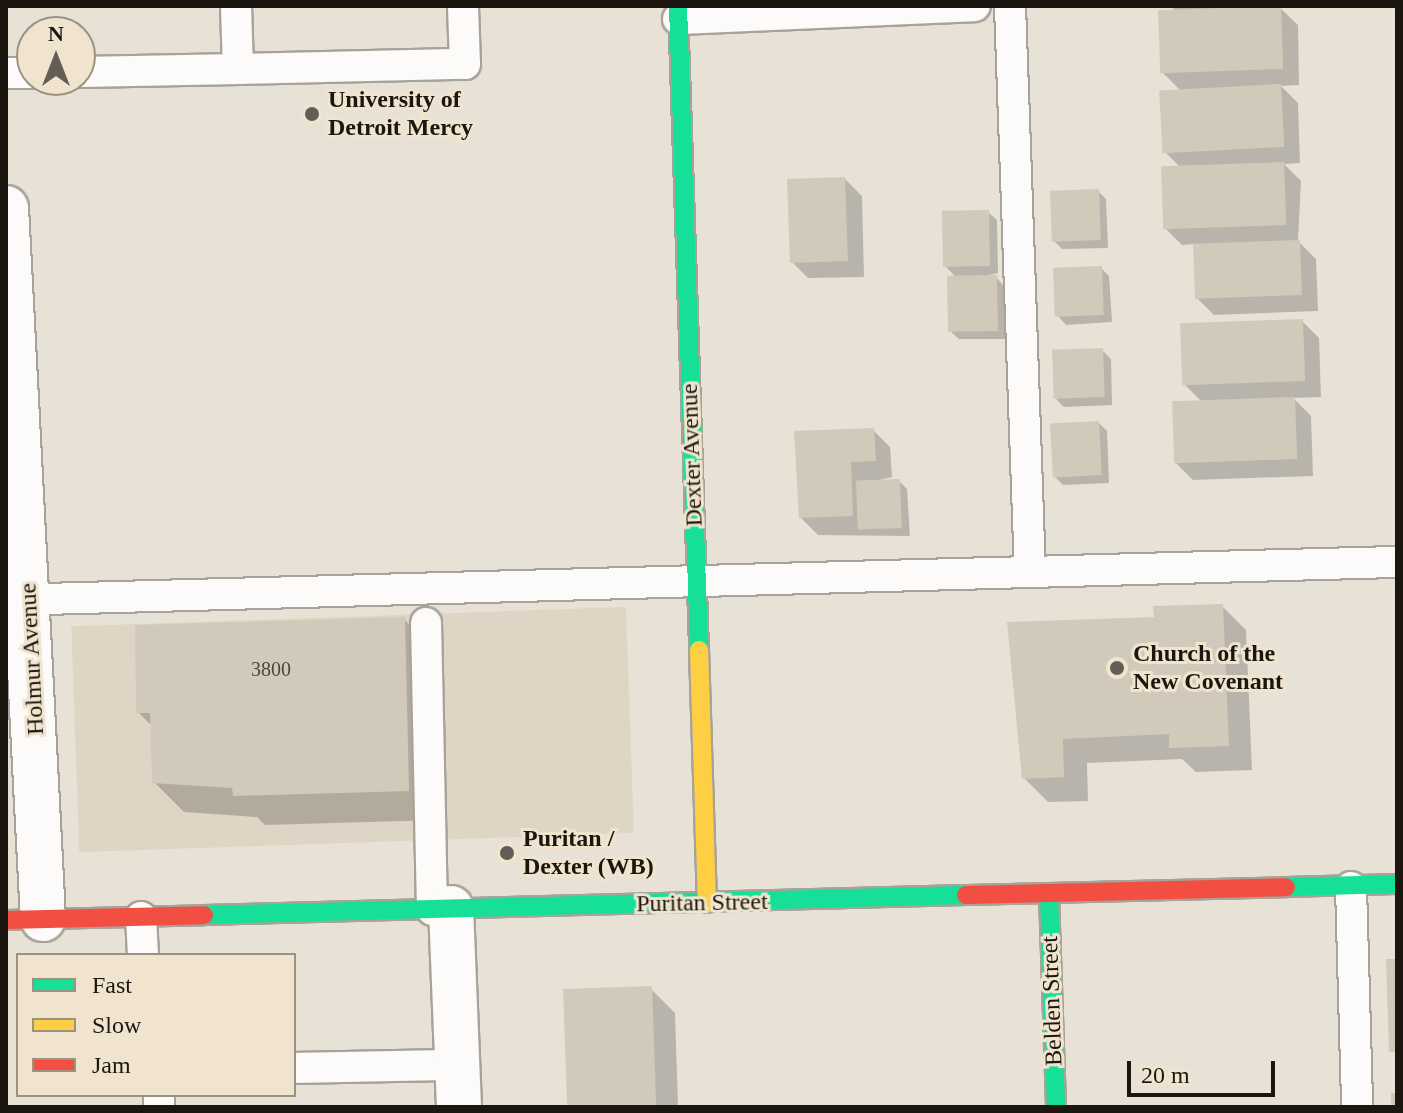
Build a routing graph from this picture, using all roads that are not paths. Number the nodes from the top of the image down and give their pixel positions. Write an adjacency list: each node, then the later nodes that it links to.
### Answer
1 (236, 6): 6 (lane)
2 (463, 6): 6 (lane)
3 (975, 6): 5 (lane)
4 (1010, 6): 10 (lane)
5 (678, 13): 11 (street, Dexter Avenue)
6 (238, 69): 7 (lane)
7 (96, 72)
8 (6, 208): 12 (street, Holmur Avenue)
9 (1397, 562): 10 (lane)
10 (1030, 572): 11 (lane)
11 (696, 580): 12 (lane); 17 (street, Dexter Avenue)
12 (18, 600): 20 (street, Holmur Avenue)
13 (426, 623): 18 (lane)
14 (1397, 884): 15 (street, Puritan Street)
15 (1351, 887): 16 (street, Puritan Street); 25 (lane)
16 (1049, 895): 17 (street, Puritan Street); 24 (street, Belden Street)
17 (707, 903): 18 (street, Puritan Street)
18 (442, 909): 19 (street, Puritan Street); 23 (street)
19 (141, 917): 20 (street, Puritan Street); 21 (lane)
20 (24, 919)
21 (143, 953)
22 (296, 1068): 23 (lane)
23 (458, 1086)
24 (1056, 1107)
25 (1357, 1107)

